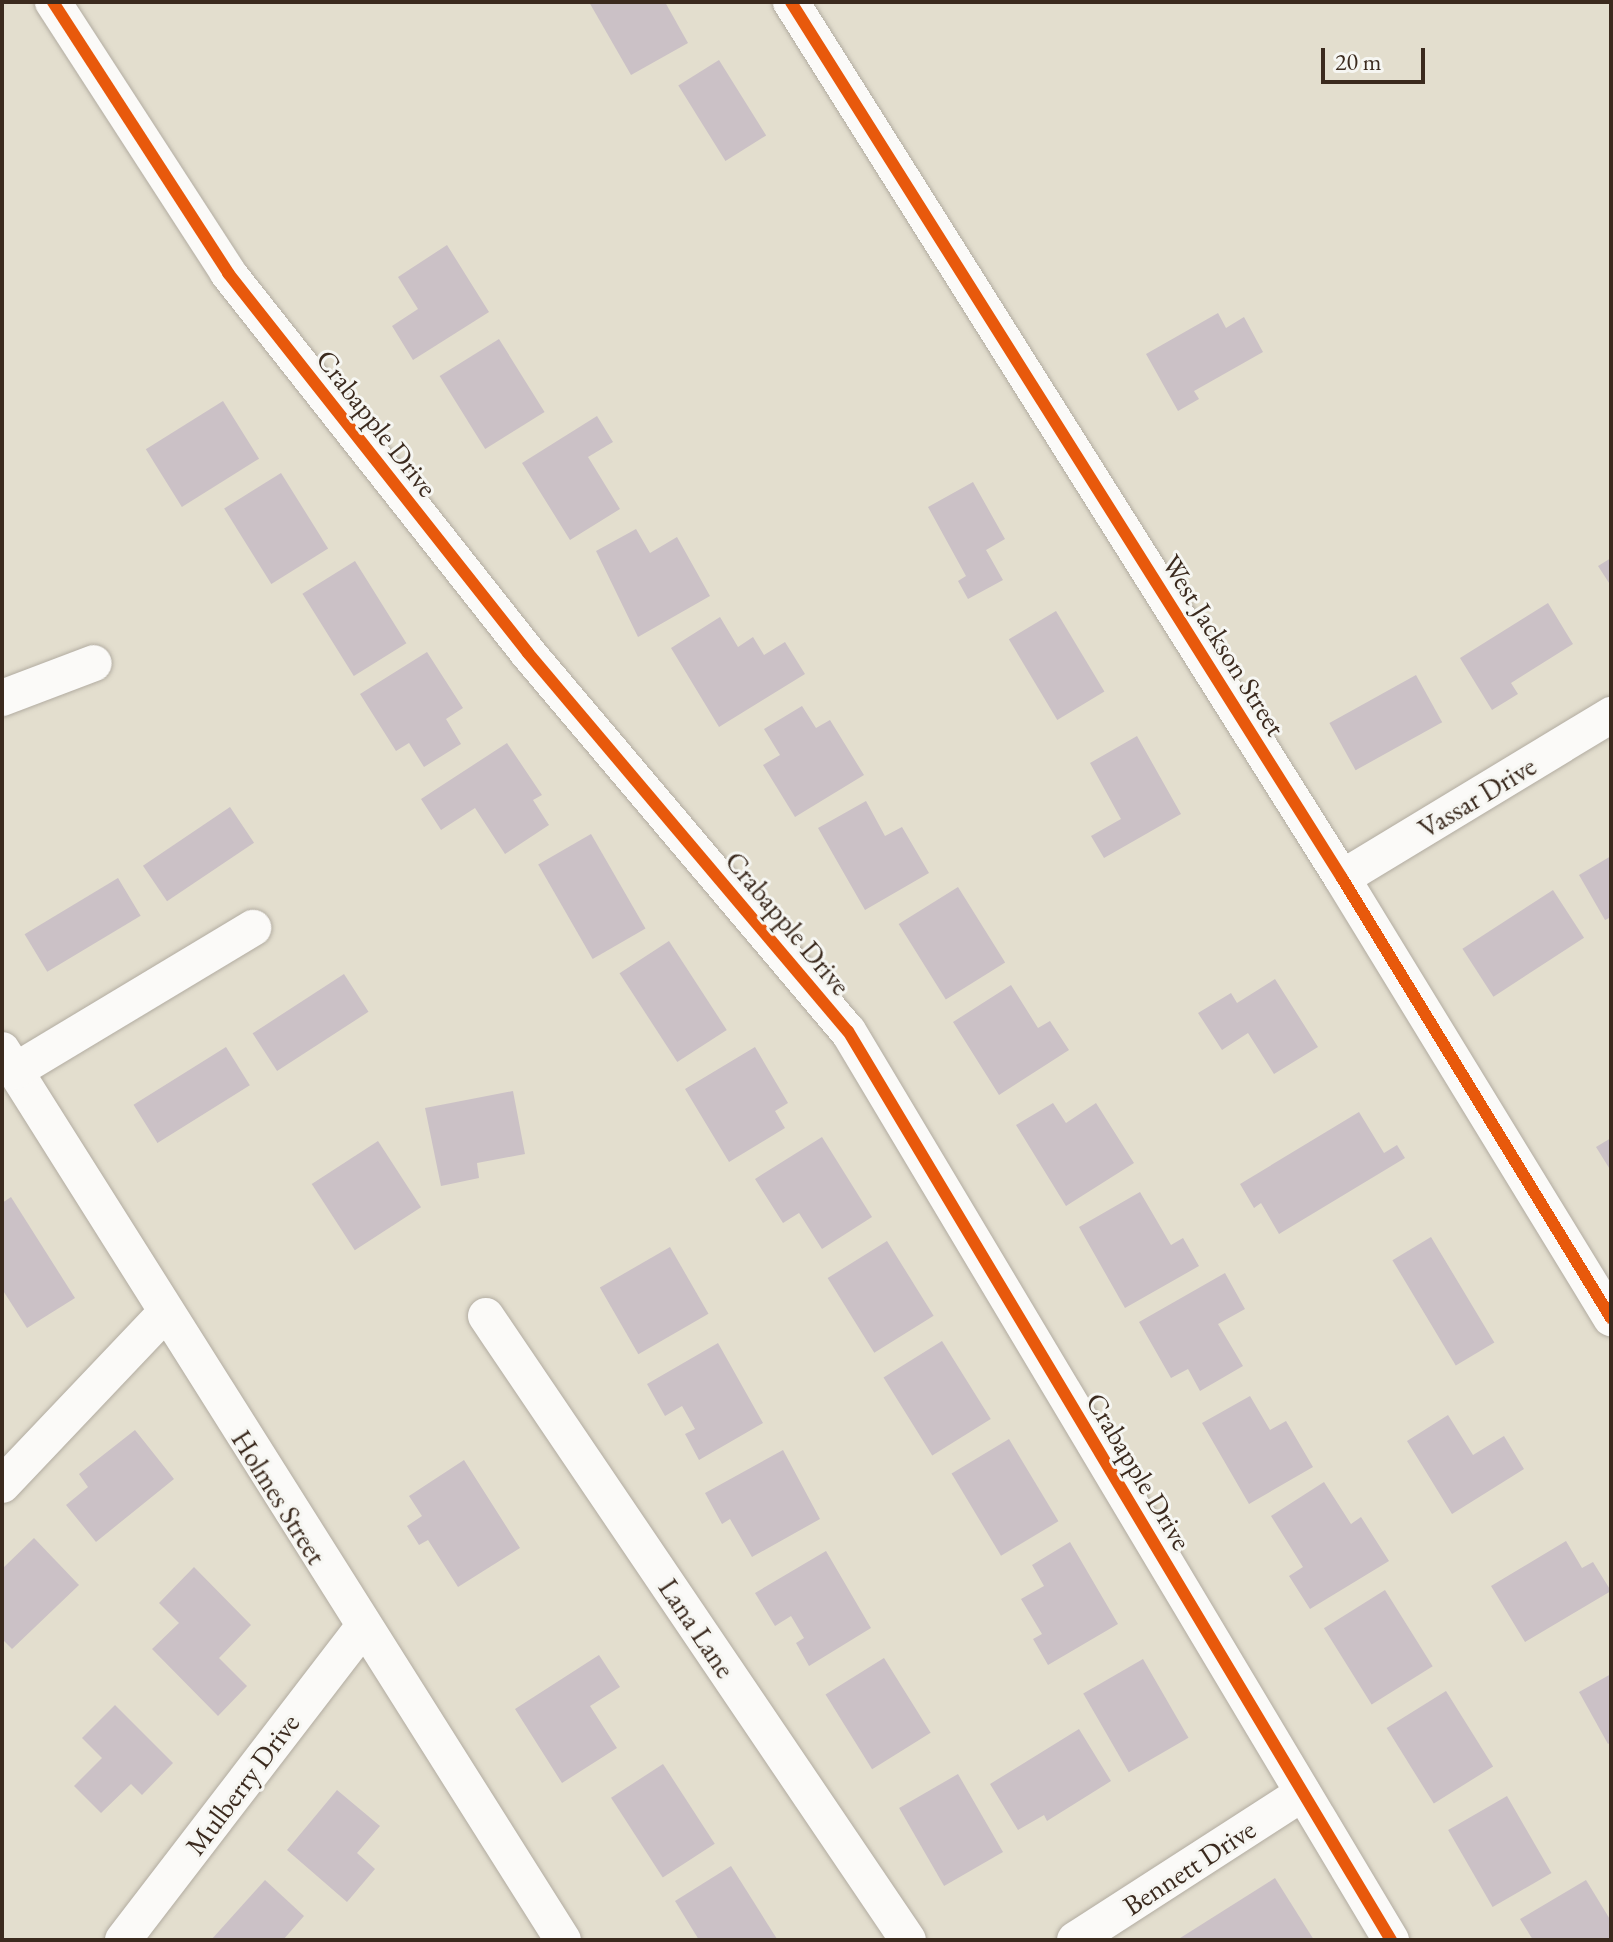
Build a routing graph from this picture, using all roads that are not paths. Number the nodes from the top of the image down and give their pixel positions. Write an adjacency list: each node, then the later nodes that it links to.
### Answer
1 (53, 2): 14 (street, Crabapple Drive)
2 (791, 2): 6 (street, West Jackson Street)
3 (94, 663): 4 (street)
4 (2, 698)
5 (1611, 715): 6 (street, Vassar Drive)
6 (1342, 878): 11 (street, West Jackson Street)
7 (253, 928): 8 (street)
8 (9, 1060): 9 (street, Holmes Street)
9 (164, 1314): 12 (street); 13 (street, Holmes Street)
10 (486, 1316): 17 (street, Lana Lane)
11 (1611, 1318)
12 (2, 1485)
13 (362, 1628): 15 (street, Mulberry Drive); 16 (street, Holmes Street)
14 (1303, 1793): 18 (street, Bennett Drive); 19 (street, Crabapple Drive)
15 (123, 1940)
16 (563, 1940)
17 (908, 1940)
18 (1075, 1940)
19 (1391, 1940)

